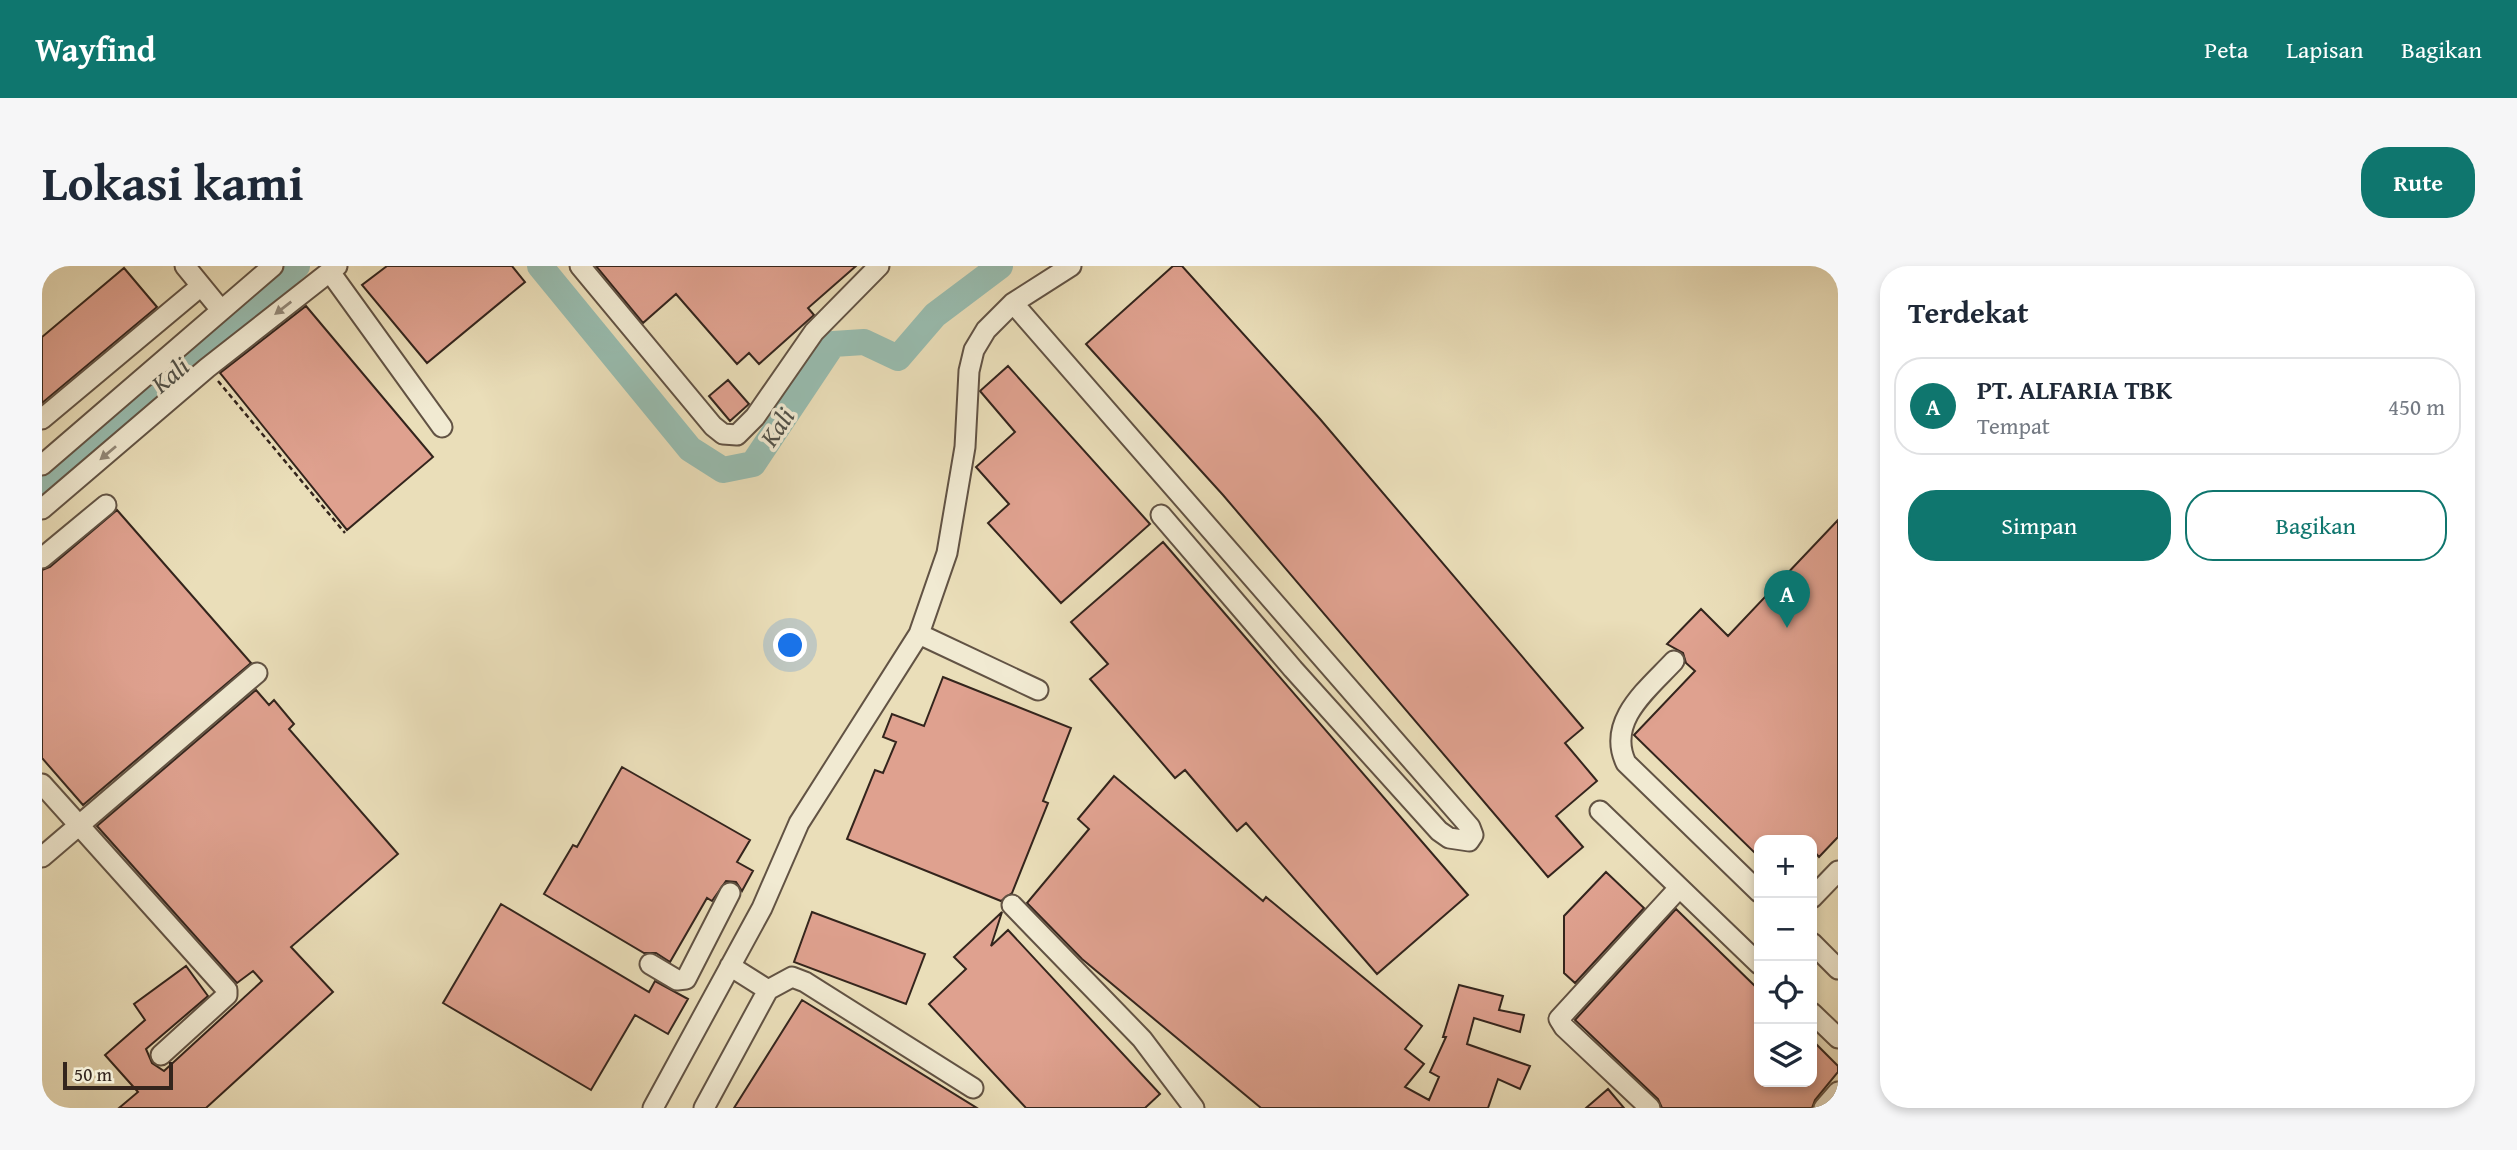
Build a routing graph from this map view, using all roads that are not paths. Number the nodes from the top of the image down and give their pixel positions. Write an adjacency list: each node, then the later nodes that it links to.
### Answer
1 (185, 266): 7 (street)
2 (273, 266): 9 (street)
3 (580, 266): 4 (street)
4 (879, 266)
5 (1071, 266): 8 (street)
6 (333, 269): 11 (street); 15 (street, one-way to 15)
7 (201, 286): 9 (street); 10 (street)
8 (1013, 303): 13 (street); 19 (street)
9 (221, 310): 12 (street)
10 (42, 419)
11 (442, 427)
12 (42, 465)
13 (1184, 495): 17 (street); 18 (street)
14 (106, 505): 16 (street)
15 (42, 509)
16 (42, 558)
17 (1252, 574): 18 (street); 20 (street)
18 (1228, 593): 22 (street)
19 (919, 634): 24 (street); 40 (street)
20 (1317, 649): 22 (street); 25 (street)
21 (1674, 661): 32 (street)
22 (1293, 669): 26 (street)
23 (257, 673): 29 (street)
24 (1038, 690)
25 (1385, 728): 26 (street); 26 (street)
26 (1363, 747)
27 (42, 784): 29 (street)
28 (1600, 811): 33 (street)
29 (77, 825): 30 (street); 47 (street)
30 (42, 857)
31 (1838, 871): 35 (street)
32 (1754, 887)
33 (1679, 888): 38 (street); 53 (street)
34 (730, 893): 42 (street)
35 (1817, 893)
36 (1012, 905): 52 (street)
37 (1817, 948): 41 (street)
38 (1756, 961)
39 (650, 964): 42 (street)
40 (730, 966): 43 (street); 44 (street)
41 (1838, 968)
42 (688, 977): 44 (street)
43 (768, 990): 48 (street); 51 (street)
44 (716, 992): 50 (street)
45 (1817, 1018): 46 (street)
46 (1838, 1038)
47 (161, 1055)
48 (973, 1088)
49 (1838, 1092): 54 (street)
50 (653, 1108)
51 (704, 1108)
52 (1194, 1108)
53 (1650, 1108)
54 (1824, 1108)

